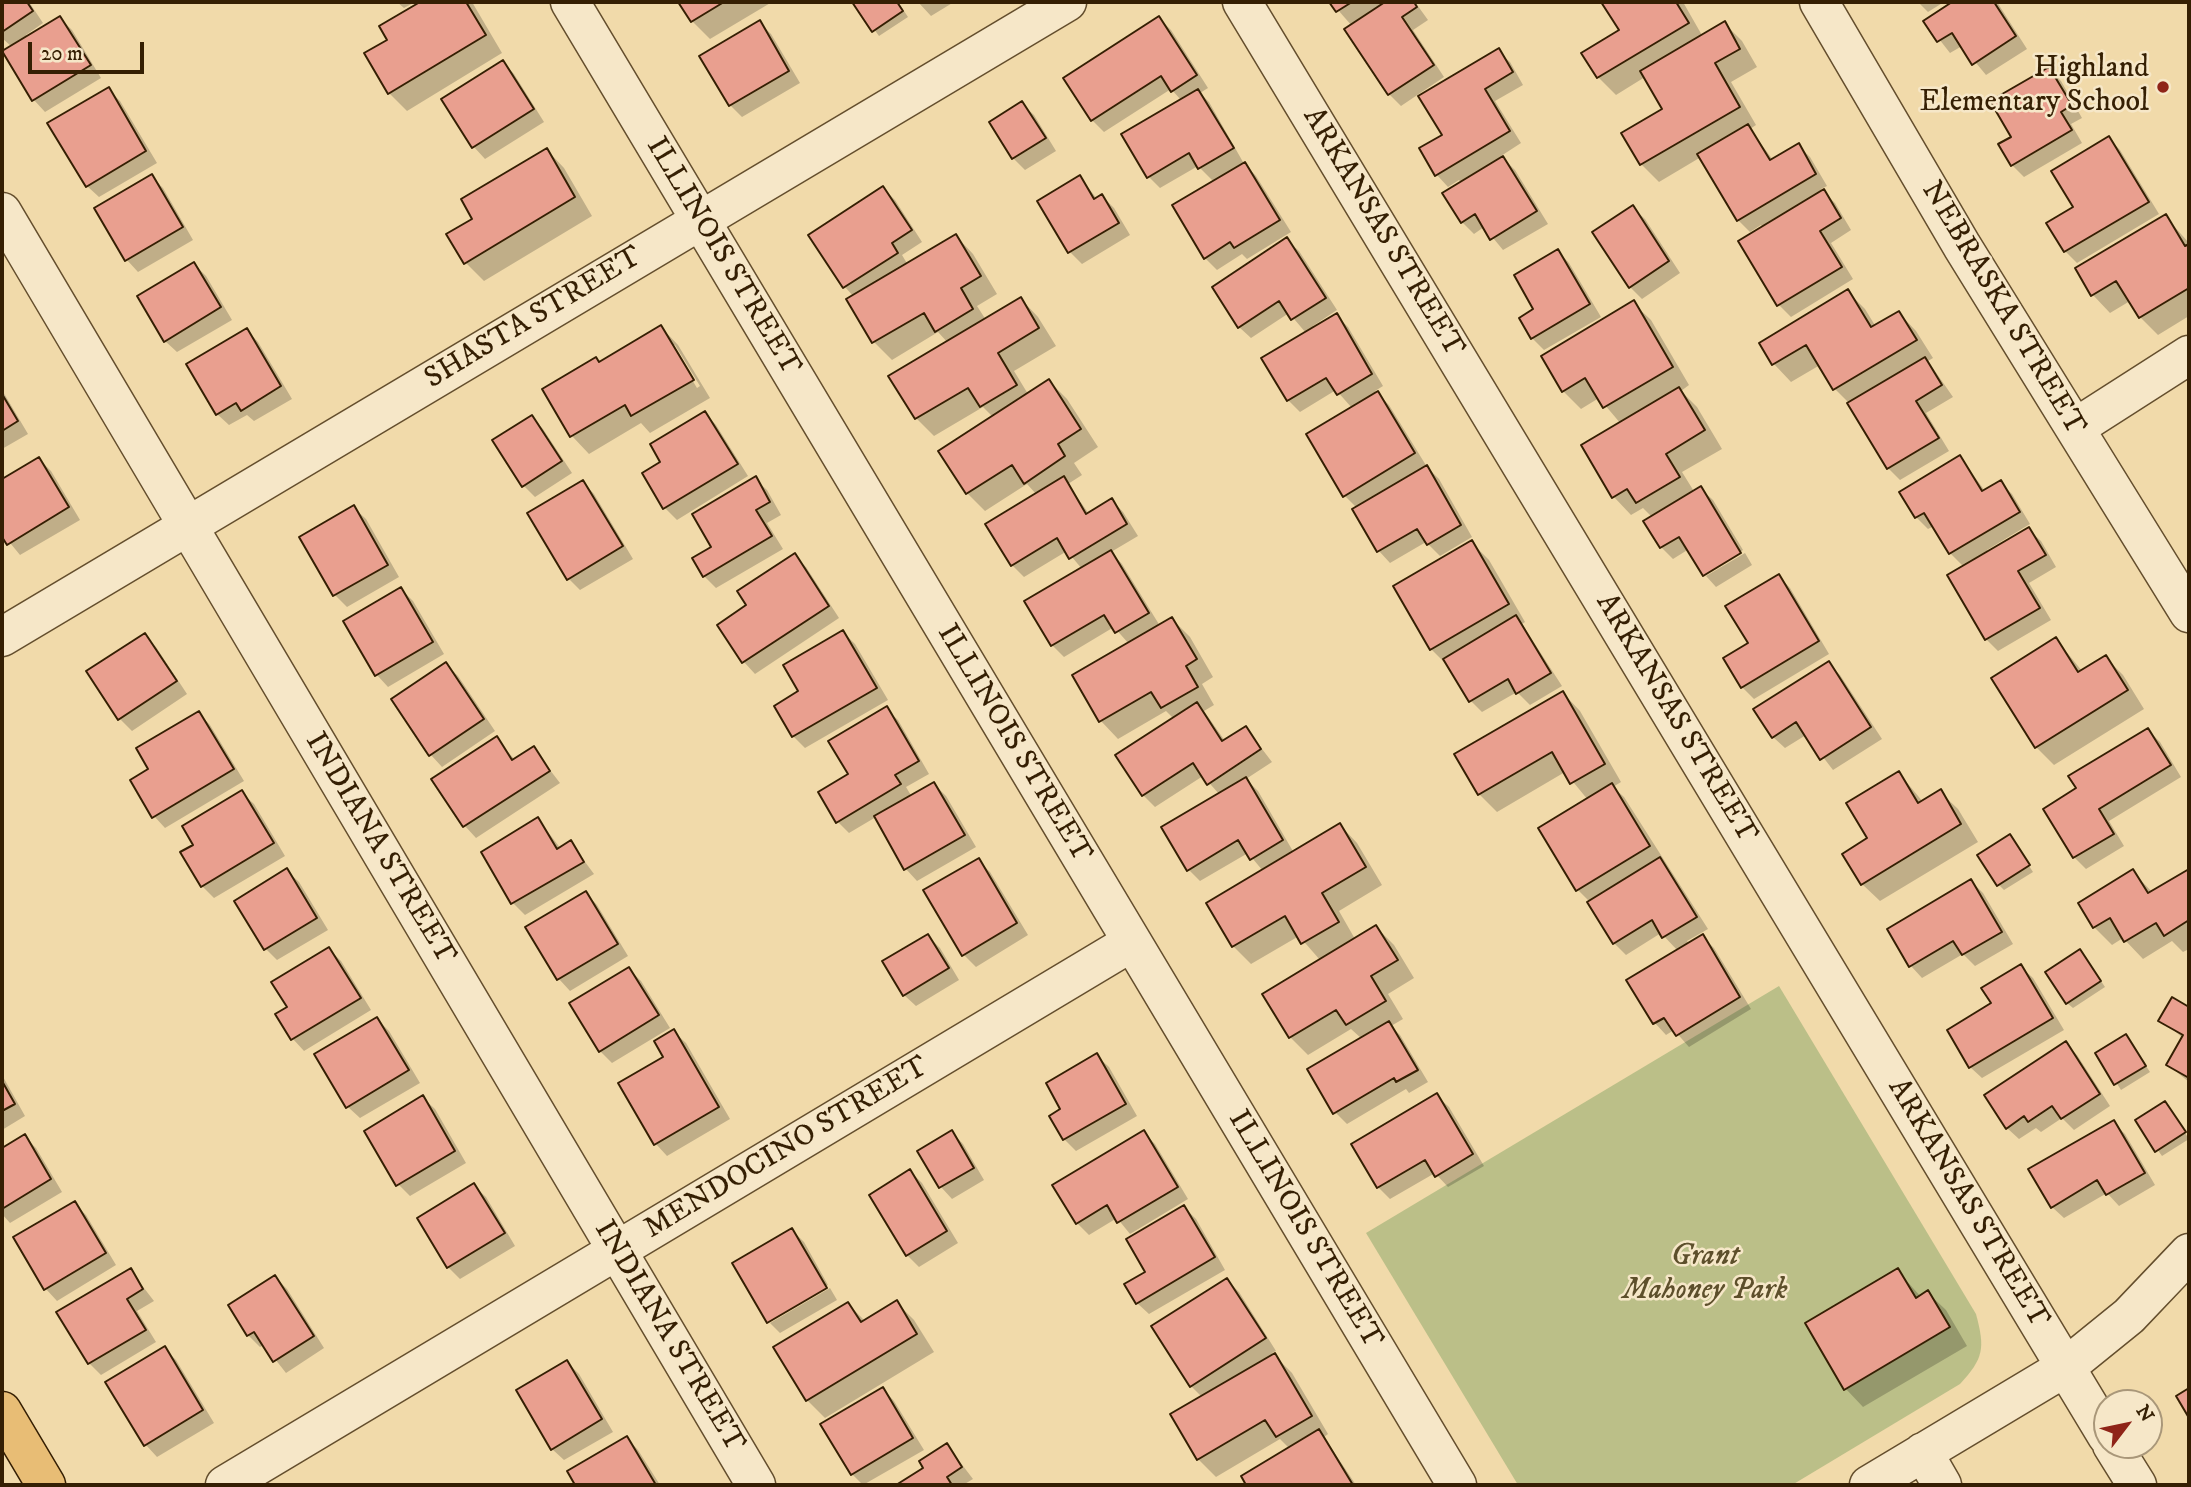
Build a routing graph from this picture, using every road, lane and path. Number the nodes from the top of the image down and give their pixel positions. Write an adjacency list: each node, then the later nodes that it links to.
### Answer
1 (570, 2): 6 (street, ILLINOIS STREET)
2 (1067, 2): 6 (street, SHASTA STREET)
3 (1242, 2): 15 (street, ARKANSAS STREET)
4 (1819, 2): 8 (street, NEBRASKA STREET)
5 (2, 212): 9 (street, INDIANA STREET)
6 (701, 220): 9 (street, SHASTA STREET); 12 (street, ILLINOIS STREET)
7 (2189, 355): 8 (street)
8 (2075, 428): 10 (street, NEBRASKA STREET)
9 (187, 526): 11 (street, SHASTA STREET); 13 (street, INDIANA STREET)
10 (2189, 613)
11 (2, 637)
12 (1132, 942): 13 (street, MENDOCINO STREET); 23 (street, ILLINOIS STREET)
13 (617, 1251): 21 (street, MENDOCINO STREET); 22 (street, INDIANA STREET)
14 (2189, 1253): 15 (street)
15 (2066, 1367): 17 (street, ARKANSAS STREET); 18 (street)
16 (2, 1411): 20 (main road)
17 (2093, 1412)
18 (1923, 1452): 24 (street); 25 (street)
19 (2121, 1459): 26 (street)
20 (46, 1485)
21 (225, 1485)
22 (756, 1485)
23 (1457, 1485)
24 (1870, 1485)
25 (1942, 1485)
26 (2137, 1485)

